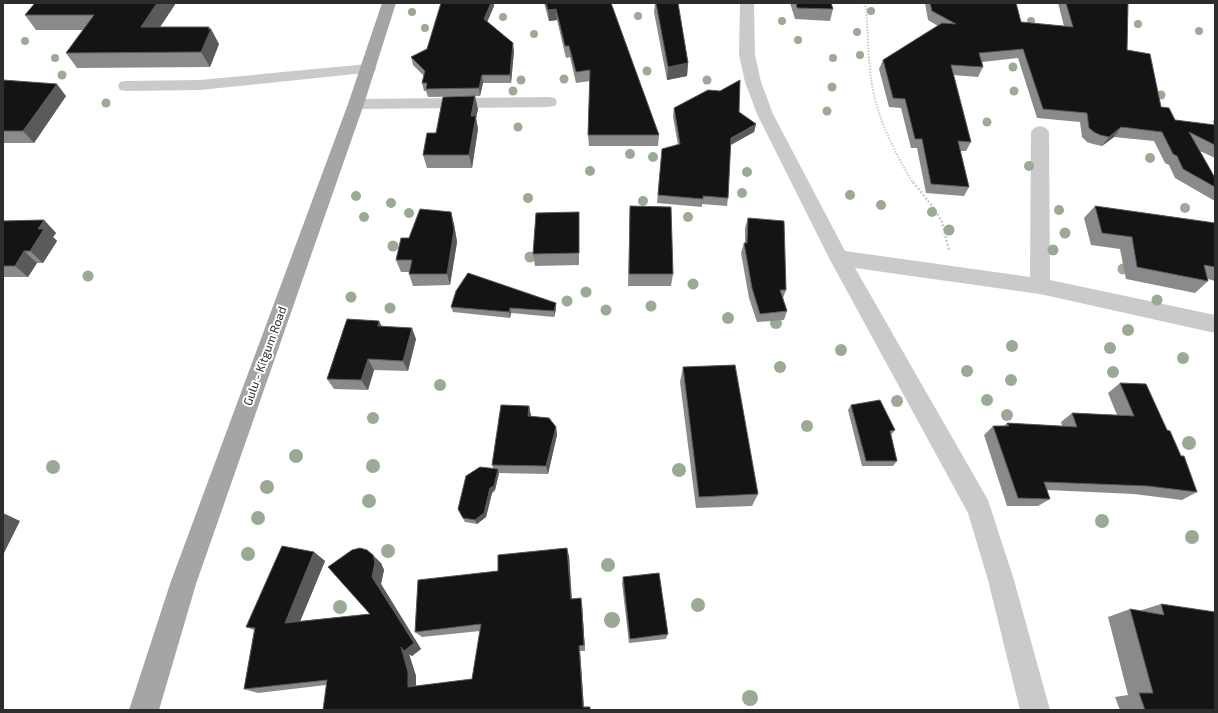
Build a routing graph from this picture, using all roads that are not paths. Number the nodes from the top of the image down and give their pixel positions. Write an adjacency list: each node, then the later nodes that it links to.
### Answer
1 (389, 3): 3 (main road, Gulu - Kitgum Road)
2 (747, 3): 8 (street)
3 (368, 69): 4 (street); 6 (main road, Gulu - Kitgum Road)
4 (126, 86)
5 (548, 102): 6 (street)
6 (356, 104): 11 (main road, Gulu - Kitgum Road)
7 (1040, 132): 9 (street)
8 (839, 258): 9 (street); 12 (street)
9 (1040, 286): 10 (street)
10 (1215, 324)
11 (144, 710)
12 (1035, 710)

